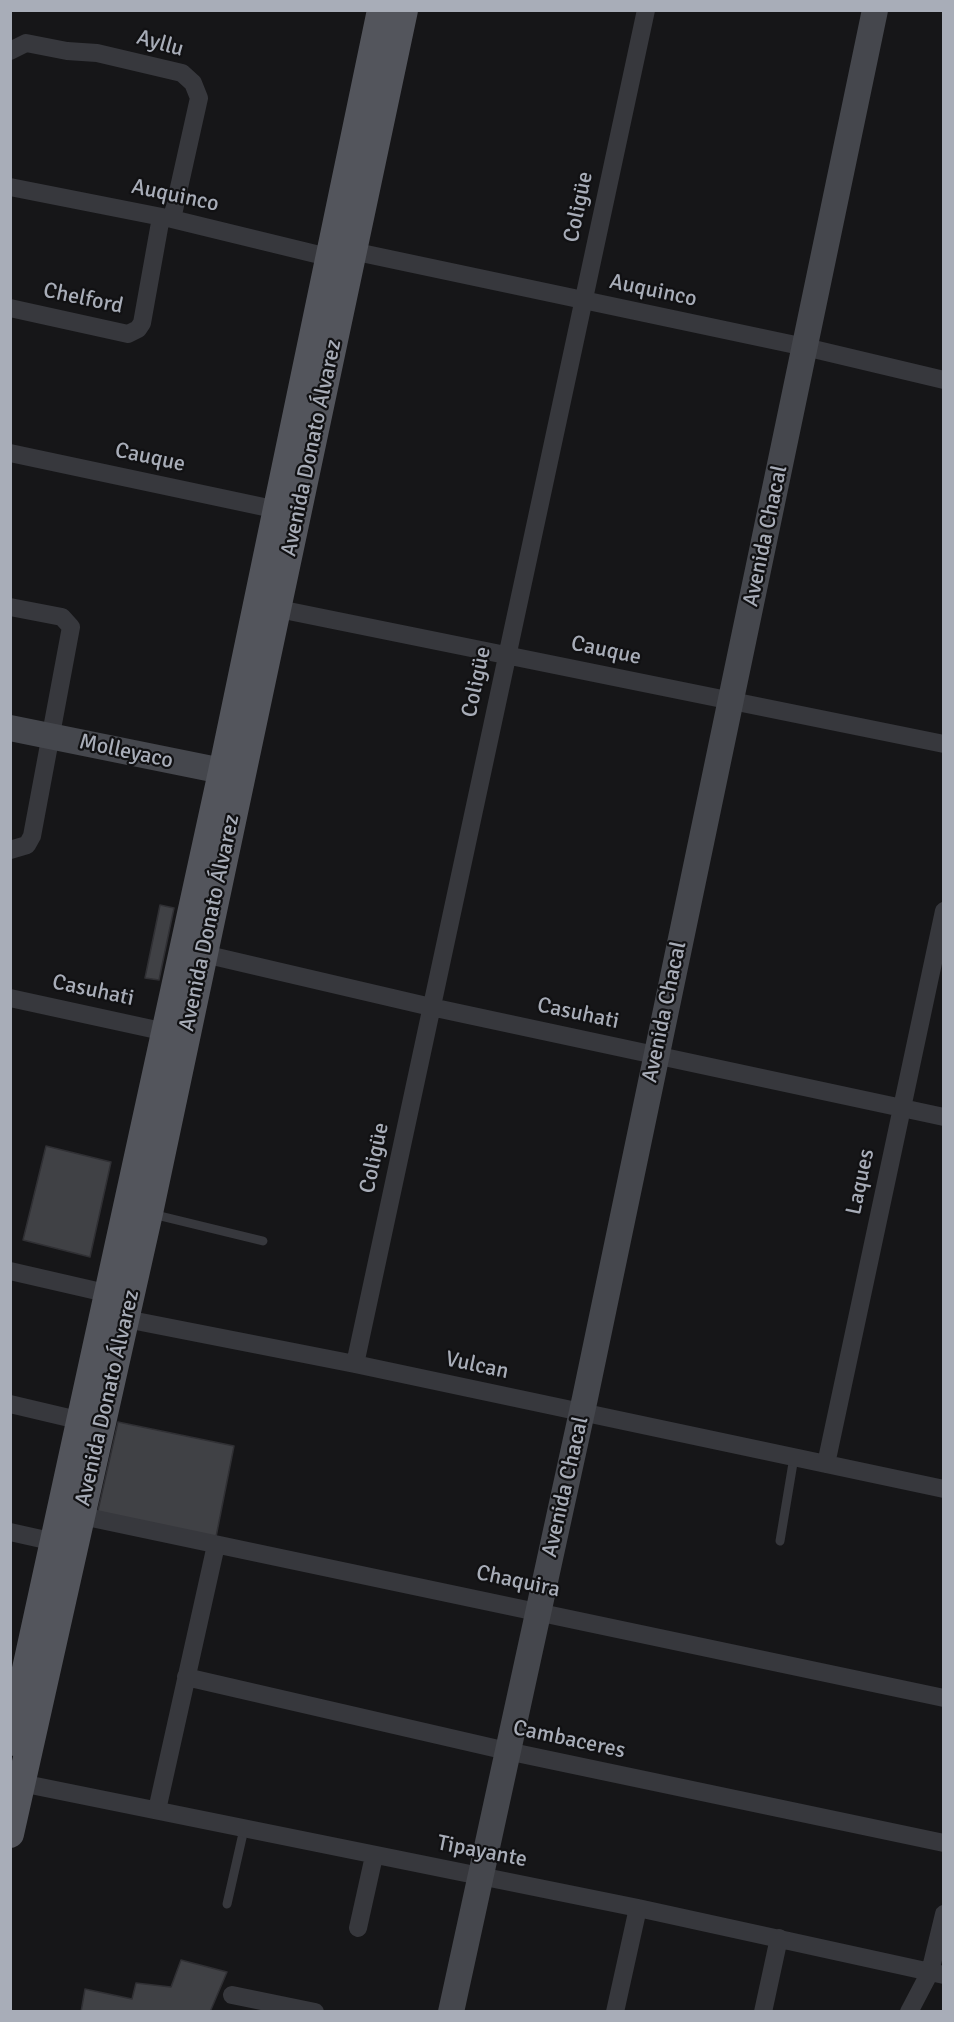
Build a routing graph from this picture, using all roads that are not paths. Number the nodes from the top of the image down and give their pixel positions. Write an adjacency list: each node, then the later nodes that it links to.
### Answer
1 (381, 10): 8 (main road, Avenida Donato Álvarez)
2 (404, 10): 8 (main road, Avenida Donato Álvarez)
3 (646, 10): 9 (street, Coligüe)
4 (875, 10): 11 (main road, Avenida Chacal)
5 (10, 51): 7 (street, Ayllu)
6 (10, 186): 7 (street, Auquinco)
7 (167, 218): 8 (street, Auquinco); 10 (street, Chelford)
8 (340, 254): 9 (street, Auquinco); 14 (main road, Avenida Donato Álvarez); 16 (main road, Avenida Donato Álvarez)
9 (583, 300): 11 (street, Auquinco); 17 (street, Coligüe)
10 (10, 308)
11 (805, 347): 12 (street, Auquinco); 18 (main road, Avenida Chacal)
12 (944, 380)
13 (10, 453): 14 (street, Cauque)
14 (279, 510): 16 (main road, Avenida Donato Álvarez)
15 (10, 607): 20 (street)
16 (268, 607): 17 (street, Cauque); 22 (main road, Avenida Donato Álvarez)
17 (507, 655): 18 (street, Cauque); 27 (street, Coligüe)
18 (731, 701): 21 (street, Cauque); 29 (main road, Avenida Chacal)
19 (10, 728): 20 (main road, Molleyaco)
20 (51, 737): 22 (main road, Molleyaco); 23 (street)
21 (944, 744)
22 (232, 774): 25 (main road, Avenida Donato Álvarez); 28 (main road, Avenida Donato Álvarez)
23 (10, 850)
24 (944, 911): 30 (street, Laques)
25 (204, 954): 27 (street, Casuhati); 32 (main road, Avenida Donato Álvarez)
26 (10, 998): 28 (street, Casuhati)
27 (431, 1006): 29 (street, Casuhati); 36 (street, Coligüe)
28 (166, 1032): 35 (main road, Avenida Donato Álvarez)
29 (656, 1055): 30 (street, Casuhati); 38 (main road, Avenida Chacal)
30 (902, 1108): 31 (street, Casuhati); 41 (street, Laques)
31 (944, 1117)
32 (149, 1213): 33 (lane); 35 (main road, Avenida Donato Álvarez)
33 (263, 1241)
34 (10, 1271): 35 (street, Vulcan)
35 (118, 1307): 36 (street, Vulcan); 39 (main road, Avenida Donato Álvarez); 43 (main road, Avenida Donato Álvarez)
36 (355, 1364): 38 (street, Vulcan)
37 (10, 1404): 39 (street)
38 (582, 1413): 40 (street, Vulcan); 48 (main road, Avenida Chacal)
39 (82, 1421): 46 (main road, Avenida Donato Álvarez)
40 (794, 1457): 41 (street, Vulcan); 45 (lane)
41 (826, 1464): 42 (street, Vulcan)
42 (944, 1489)
43 (82, 1516): 46 (main road, Avenida Donato Álvarez); 47 (street, Chaquira)
44 (10, 1532): 46 (street)
45 (780, 1541)
46 (65, 1544): 51 (main road, Avenida Donato Álvarez); 53 (main road, Avenida Donato Álvarez)
47 (216, 1545): 48 (street, Chaquira); 49 (street)
48 (538, 1611): 50 (street, Chaquira); 52 (main road, Avenida Chacal)
49 (186, 1677): 52 (street, Cambaceres); 54 (street)
50 (944, 1698)
51 (10, 1742)
52 (507, 1751): 57 (street, Cambaceres); 59 (main road, Avenida Chacal)
53 (16, 1782): 54 (street, Tipayante); 55 (main road, Avenida Donato Álvarez)
54 (157, 1810): 56 (street, Tipayante)
55 (12, 1819)
56 (244, 1829): 58 (street, Tipayante); 60 (lane)
57 (944, 1843)
58 (374, 1856): 59 (street, Tipayante); 63 (street)
59 (482, 1877): 61 (street, Tipayante); 69 (main road, Avenida Chacal)
60 (227, 1904)
61 (638, 1908): 64 (street, Tipayante); 70 (street)
62 (944, 1914): 65 (street)
63 (358, 1928)
64 (779, 1938): 65 (street, Tipayante); 71 (street)
65 (937, 1974): 72 (street)
66 (232, 1995): 67 (street)
67 (291, 2009): 68 (street)
68 (315, 2012)
69 (451, 2012)
70 (615, 2012)
71 (763, 2012)
72 (909, 2012)

